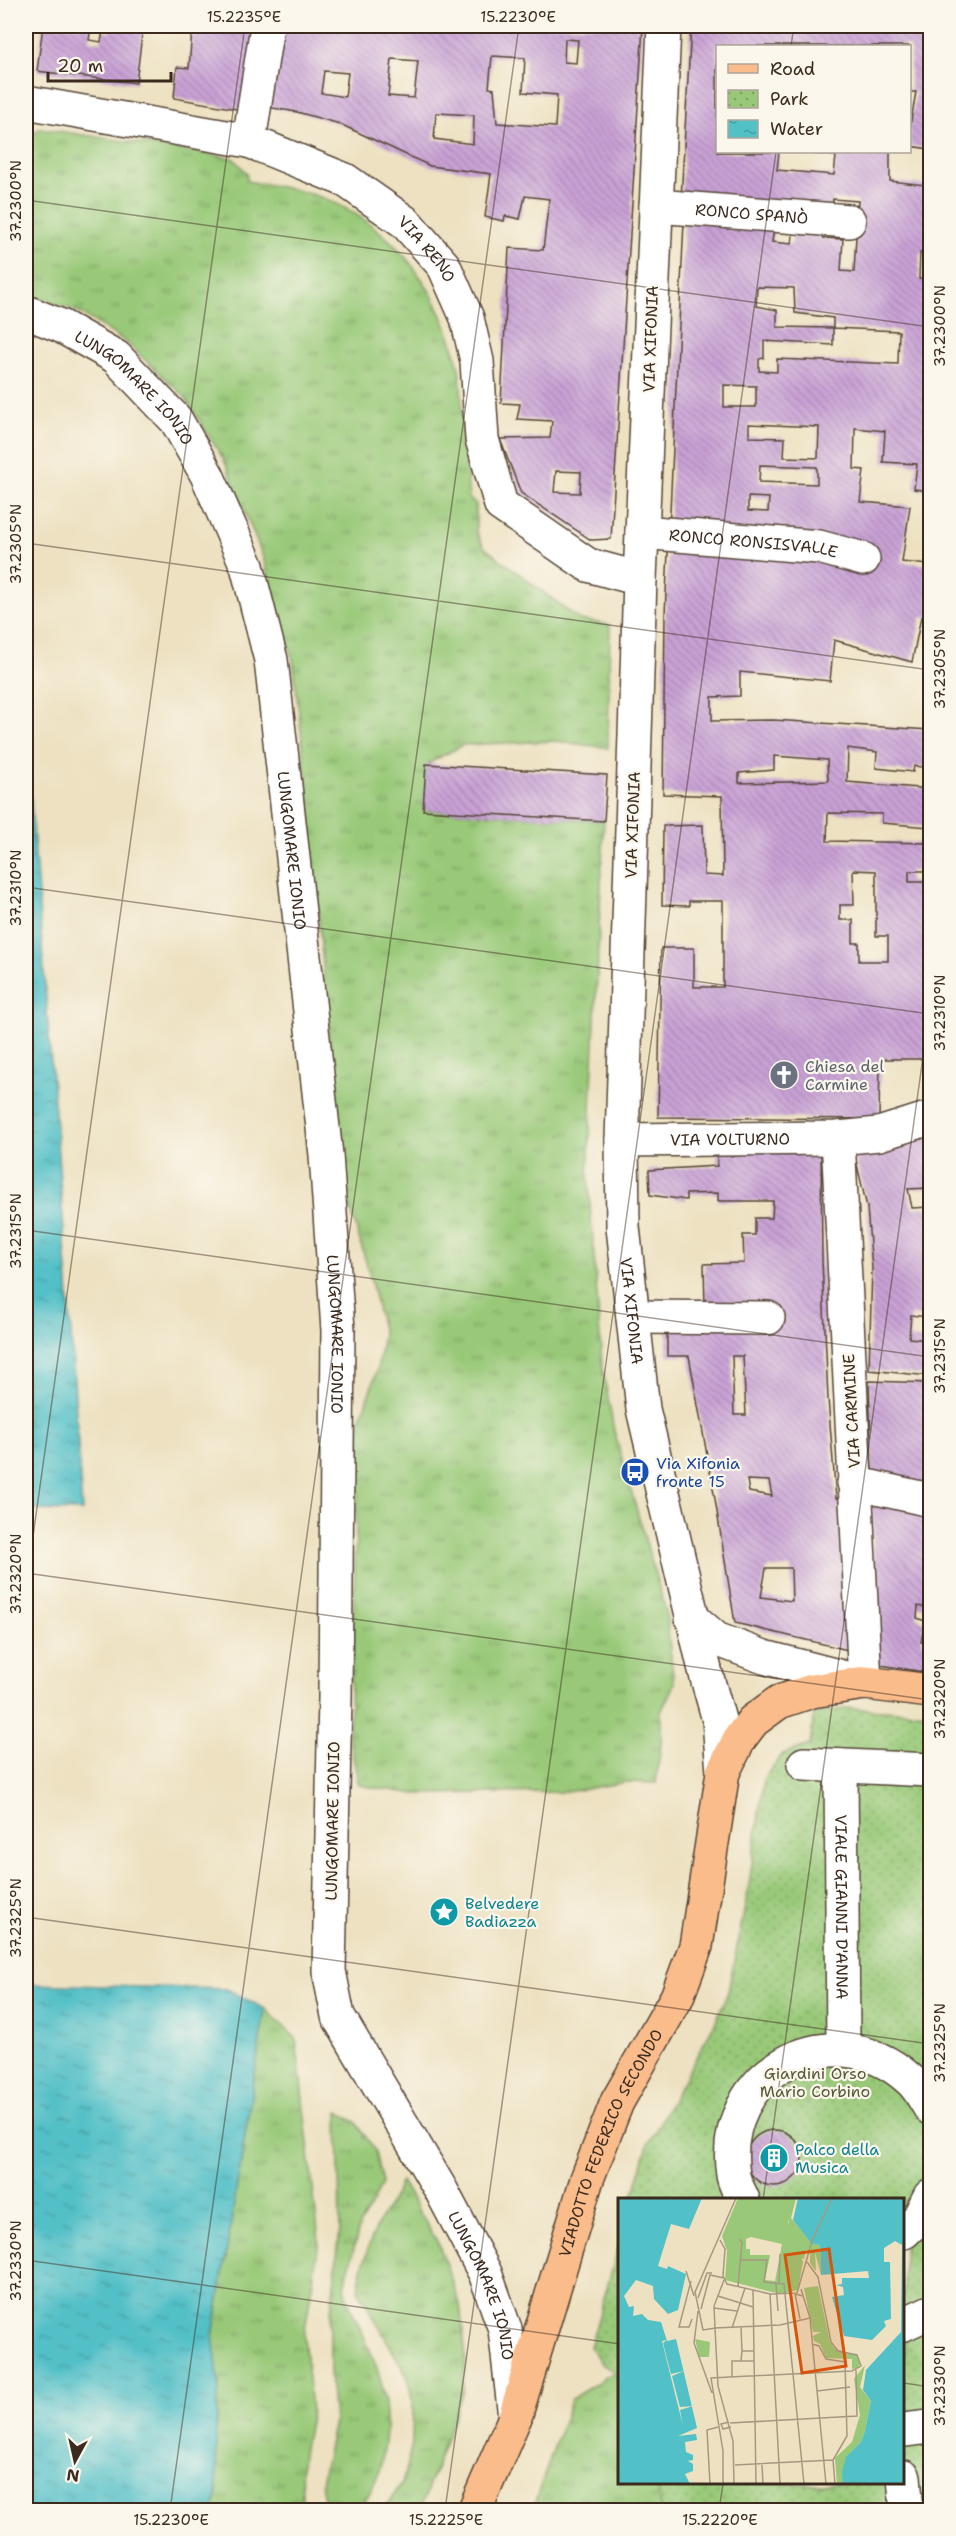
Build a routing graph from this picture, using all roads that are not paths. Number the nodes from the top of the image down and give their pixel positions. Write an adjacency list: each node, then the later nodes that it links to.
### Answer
1 (267, 26): 4 (street)
2 (664, 26): 5 (street, VIA XIFONIA)
3 (29, 103): 4 (street, VIA RENO)
4 (249, 141): 10 (street, VIA RENO)
5 (656, 206): 6 (street, RONCO SPANÒ); 8 (street, VIA XIFONIA)
6 (849, 221)
7 (26, 312): 32 (street, LUNGOMARE IONIO)
8 (642, 532): 9 (street, RONCO RONSISVALLE); 10 (street, VIA XIFONIA)
9 (863, 559)
10 (640, 579): 13 (street, VIA XIFONIA)
11 (930, 1118): 12 (street, VIA VOLTURNO)
12 (838, 1138): 13 (street, VIA VOLTURNO); 16 (street, VIA CARMINE)
13 (622, 1140): 14 (street, VIA XIFONIA)
14 (633, 1317): 15 (street); 18 (street, VIA XIFONIA)
15 (768, 1318)
16 (854, 1483): 17 (street); 19 (street, VIA CARMINE)
17 (930, 1500)
18 (693, 1618): 19 (street); 24 (street, VIA XIFONIA)
19 (865, 1683): 20 (main road, VIADOTTO FEDERICO SECONDO); 24 (main road, VIADOTTO FEDERICO SECONDO)
20 (930, 1691)
21 (804, 1764): 22 (street)
22 (842, 1766): 23 (street); 25 (street, VIALE GIANNI D'ANNA)
23 (930, 1770)
24 (723, 1772): 32 (main road, VIADOTTO FEDERICO SECONDO)
25 (843, 2049): 26 (street); 28 (street)
26 (930, 2108)
27 (930, 2196): 29 (street)
28 (742, 2198)
29 (905, 2230)
30 (930, 2312): 31 (street)
31 (905, 2323)
32 (515, 2417): 36 (main road, VIADOTTO FEDERICO SECONDO)
33 (930, 2427): 34 (street)
34 (905, 2430)
35 (904, 2485): 37 (street)
36 (475, 2511)
37 (907, 2511)

